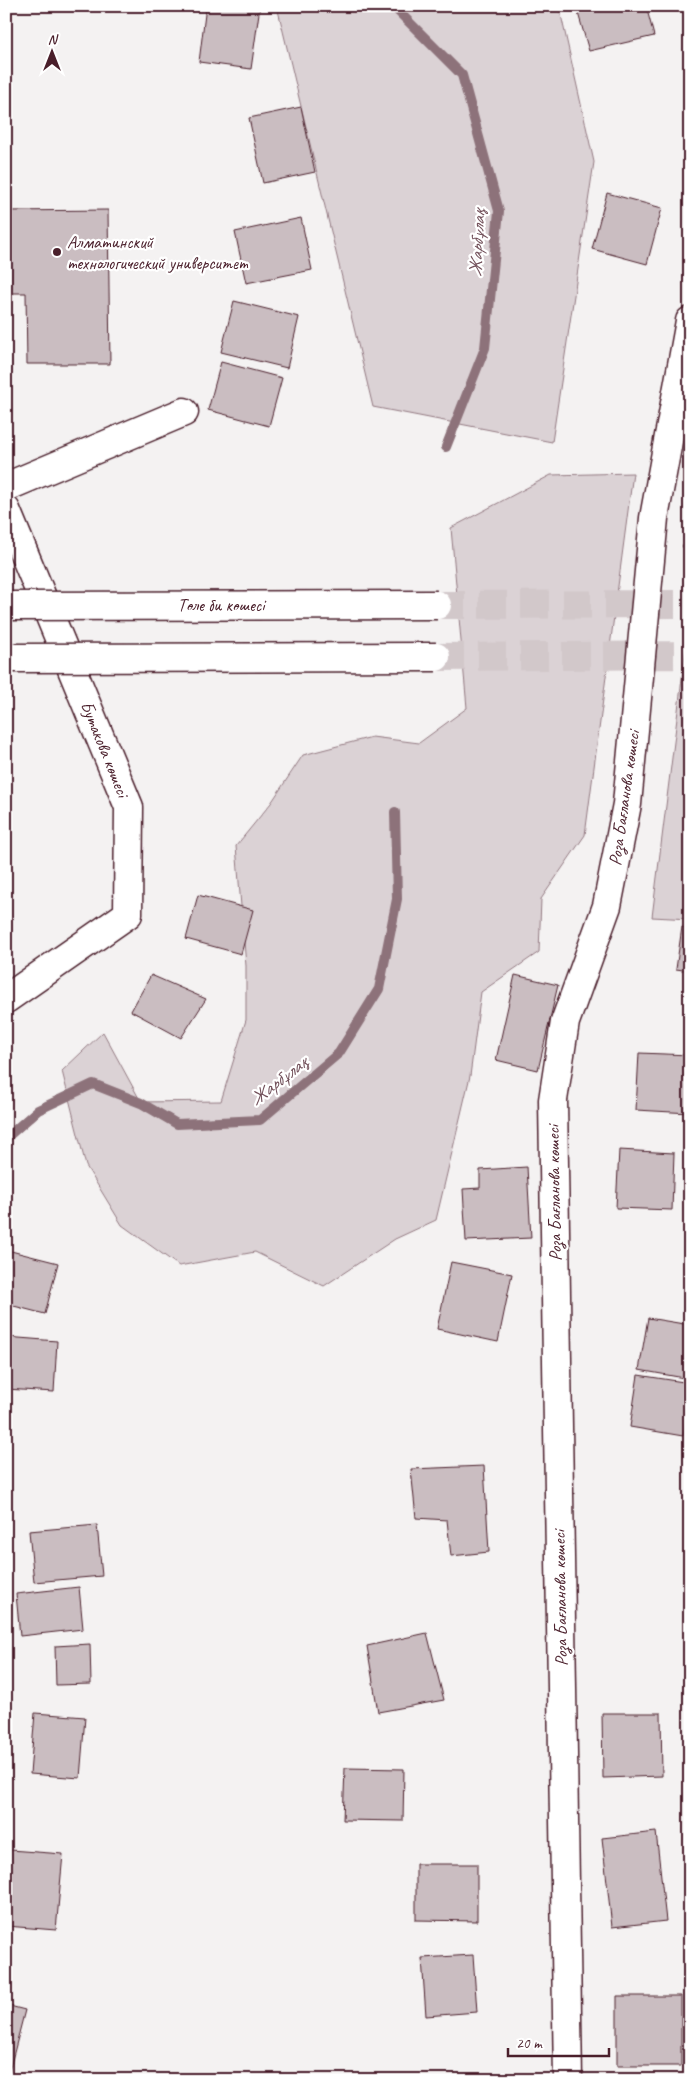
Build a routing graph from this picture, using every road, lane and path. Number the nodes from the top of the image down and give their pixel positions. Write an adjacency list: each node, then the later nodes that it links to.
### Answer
1 (690, 321): 10 (street, Роза Бағланова көшесі)
2 (184, 412): 3 (street)
3 (6, 487)
4 (6, 510): 9 (street, Бутакова көшесі)
5 (437, 605): 6 (street, Төле би көшесі, bridge)
6 (6, 606)
7 (436, 657): 8 (street, bridge)
8 (6, 658)
9 (6, 999)
10 (568, 2080)

